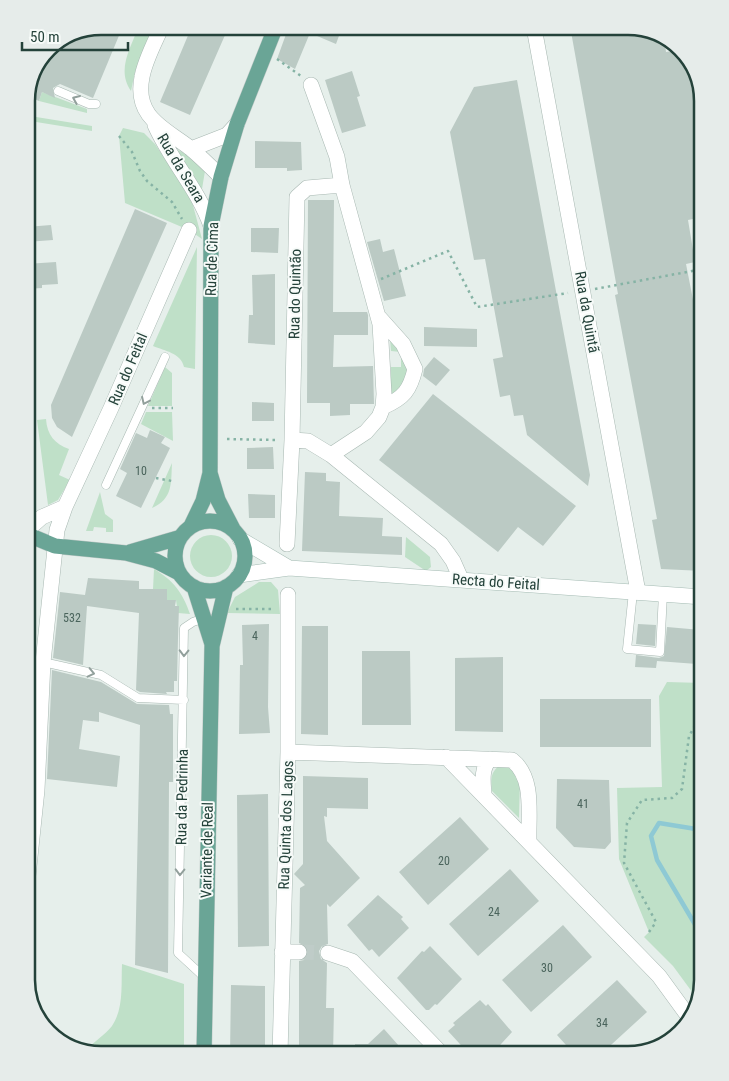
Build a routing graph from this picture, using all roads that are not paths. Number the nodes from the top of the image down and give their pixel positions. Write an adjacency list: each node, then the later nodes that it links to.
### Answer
1 (158, 35): 7 (street)
2 (273, 35): 8 (main road, Rua de Cima)
3 (535, 35): 36 (street, Rua da Quintã)
4 (311, 85): 11 (street)
5 (58, 91): 6 (lane, one-way to 5)
6 (96, 104)
7 (155, 123): 9 (street, Rua da Seara); 12 (street, Rua da Seara)
8 (238, 124): 9 (street, Rua da Seara); 10 (main road, Rua de Cima)
9 (191, 149): 10 (street, Rua da Seara)
10 (221, 177): 12 (main road, Rua de Cima)
11 (342, 185): 14 (street); 17 (street, Rua do Quintão)
12 (211, 226): 19 (main road, Rua de Cima)
13 (189, 230): 21 (street, Rua do Feital)
14 (378, 316): 16 (street); 16 (street)
15 (165, 357): 20 (lane, one-way to 20)
16 (383, 407): 18 (street)
17 (292, 440): 18 (street); 27 (street, Rua do Quintão)
18 (331, 455): 33 (street)
19 (210, 473): 23 (main road, Rua de Cima); 24 (main road, Rua de Cima)
20 (106, 485)
21 (65, 507): 22 (street); 28 (street, Rua do Feital)
22 (35, 524)
23 (191, 526): 24 (main road, Recta do Feital); 26 (main road)
24 (237, 534): 30 (street, Recta do Feital); 32 (main road)
25 (35, 537): 28 (main road)
26 (178, 538): 29 (main road); 31 (main road)
27 (287, 544)
28 (56, 546): 29 (main road); 42 (street, Rua do Feital)
29 (126, 553): 31 (main road)
30 (289, 568): 32 (street, Recta do Feital); 33 (street, Recta do Feital)
31 (180, 573): 34 (main road)
32 (239, 575): 35 (main road)
33 (461, 579): 36 (street, Recta do Feital)
34 (194, 587): 35 (main road); 40 (main road, Variante de Real)
35 (226, 587): 41 (main road, Variante de Real)
36 (635, 592): 37 (street, Recta do Feital); 37 (lane)
37 (663, 594): 38 (street, Recta do Feital)
38 (694, 596)
39 (288, 602): 44 (street, Rua Quinta dos Lagos)
40 (204, 618): 41 (main road, Variante de Real); 43 (lane, Rua da Pedrinha, one-way to 43)
41 (212, 646): 53 (main road, Variante de Real)
42 (43, 662): 43 (lane, one-way to 43); 48 (street, Rua do Feital)
43 (184, 700): 53 (lane, Rua da Pedrinha, one-way to 53)
44 (288, 752): 45 (street); 50 (street, Rua Quinta dos Lagos)
45 (446, 757): 46 (street); 47 (street)
46 (490, 759): 47 (street); 49 (street)
47 (484, 794): 49 (street)
48 (35, 809)
49 (529, 842): 54 (street)
50 (282, 952): 51 (street); 56 (street, Rua Quinta dos Lagos)
51 (299, 952)
52 (328, 953): 57 (street)
53 (204, 977): 55 (main road, Variante de Real)
54 (685, 1012)
55 (204, 1046)
56 (280, 1046)
57 (434, 1046)

